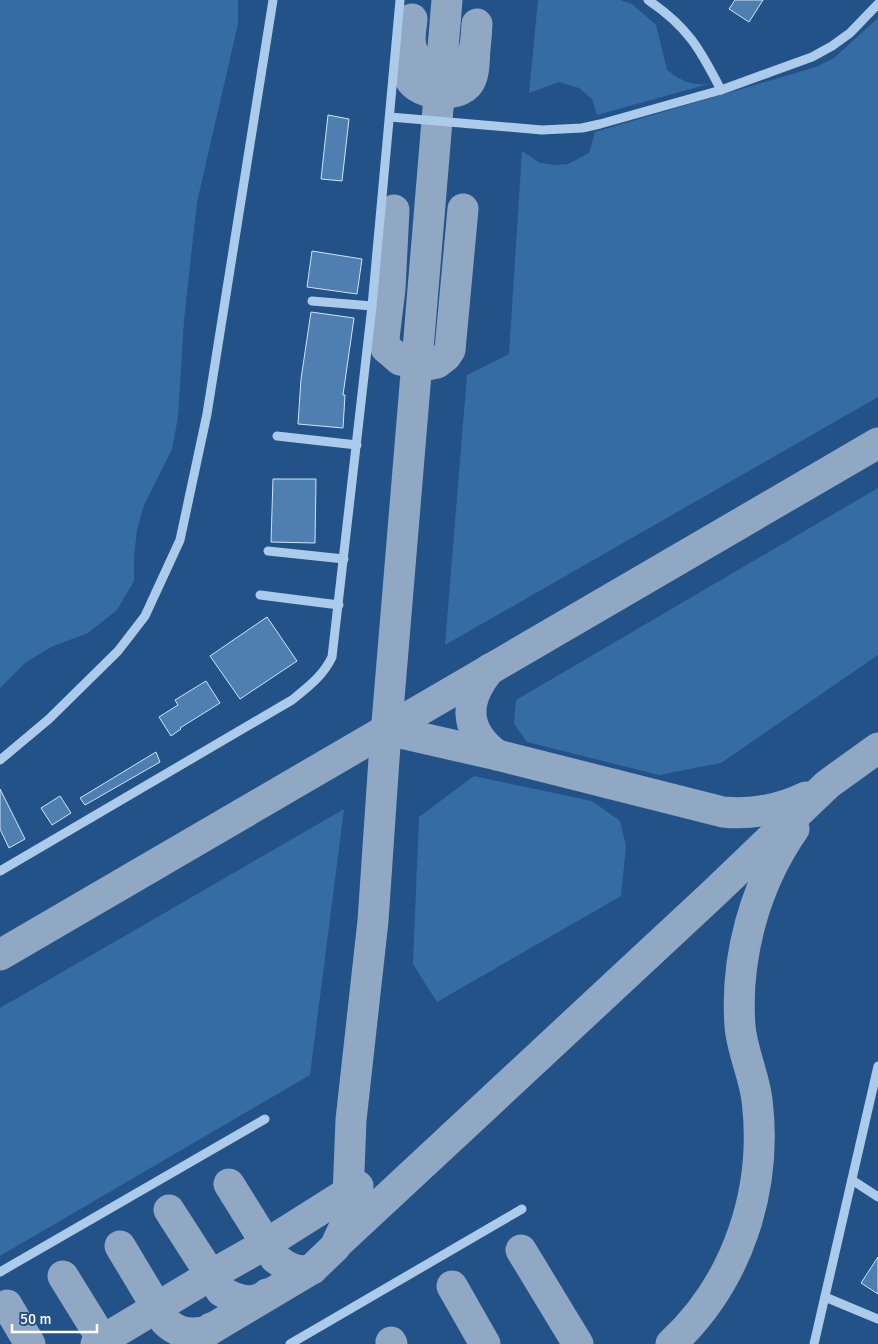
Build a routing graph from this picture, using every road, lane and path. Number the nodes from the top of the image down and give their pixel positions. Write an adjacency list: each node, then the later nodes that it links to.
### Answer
1 (273, 0): 15 (lane)
2 (400, 0): 6 (lane)
3 (648, 0): 5 (lane)
4 (878, 4): 5 (lane)
5 (721, 90): 6 (lane)
6 (390, 117): 8 (lane)
7 (312, 301): 8 (lane)
8 (372, 306): 10 (lane)
9 (277, 436): 10 (lane)
10 (357, 445): 12 (lane)
11 (268, 551): 12 (lane)
12 (344, 560): 14 (lane)
13 (260, 594): 14 (lane)
14 (339, 605): 16 (lane)
15 (0, 760)
16 (0, 871)
17 (878, 1066): 19 (lane)
18 (265, 1119): 22 (lane)
19 (852, 1180): 20 (lane); 23 (lane)
20 (878, 1197)
21 (522, 1209): 25 (lane)
22 (0, 1272)
23 (825, 1297): 24 (lane); 26 (lane)
24 (878, 1319)
25 (290, 1344)
26 (814, 1344)

